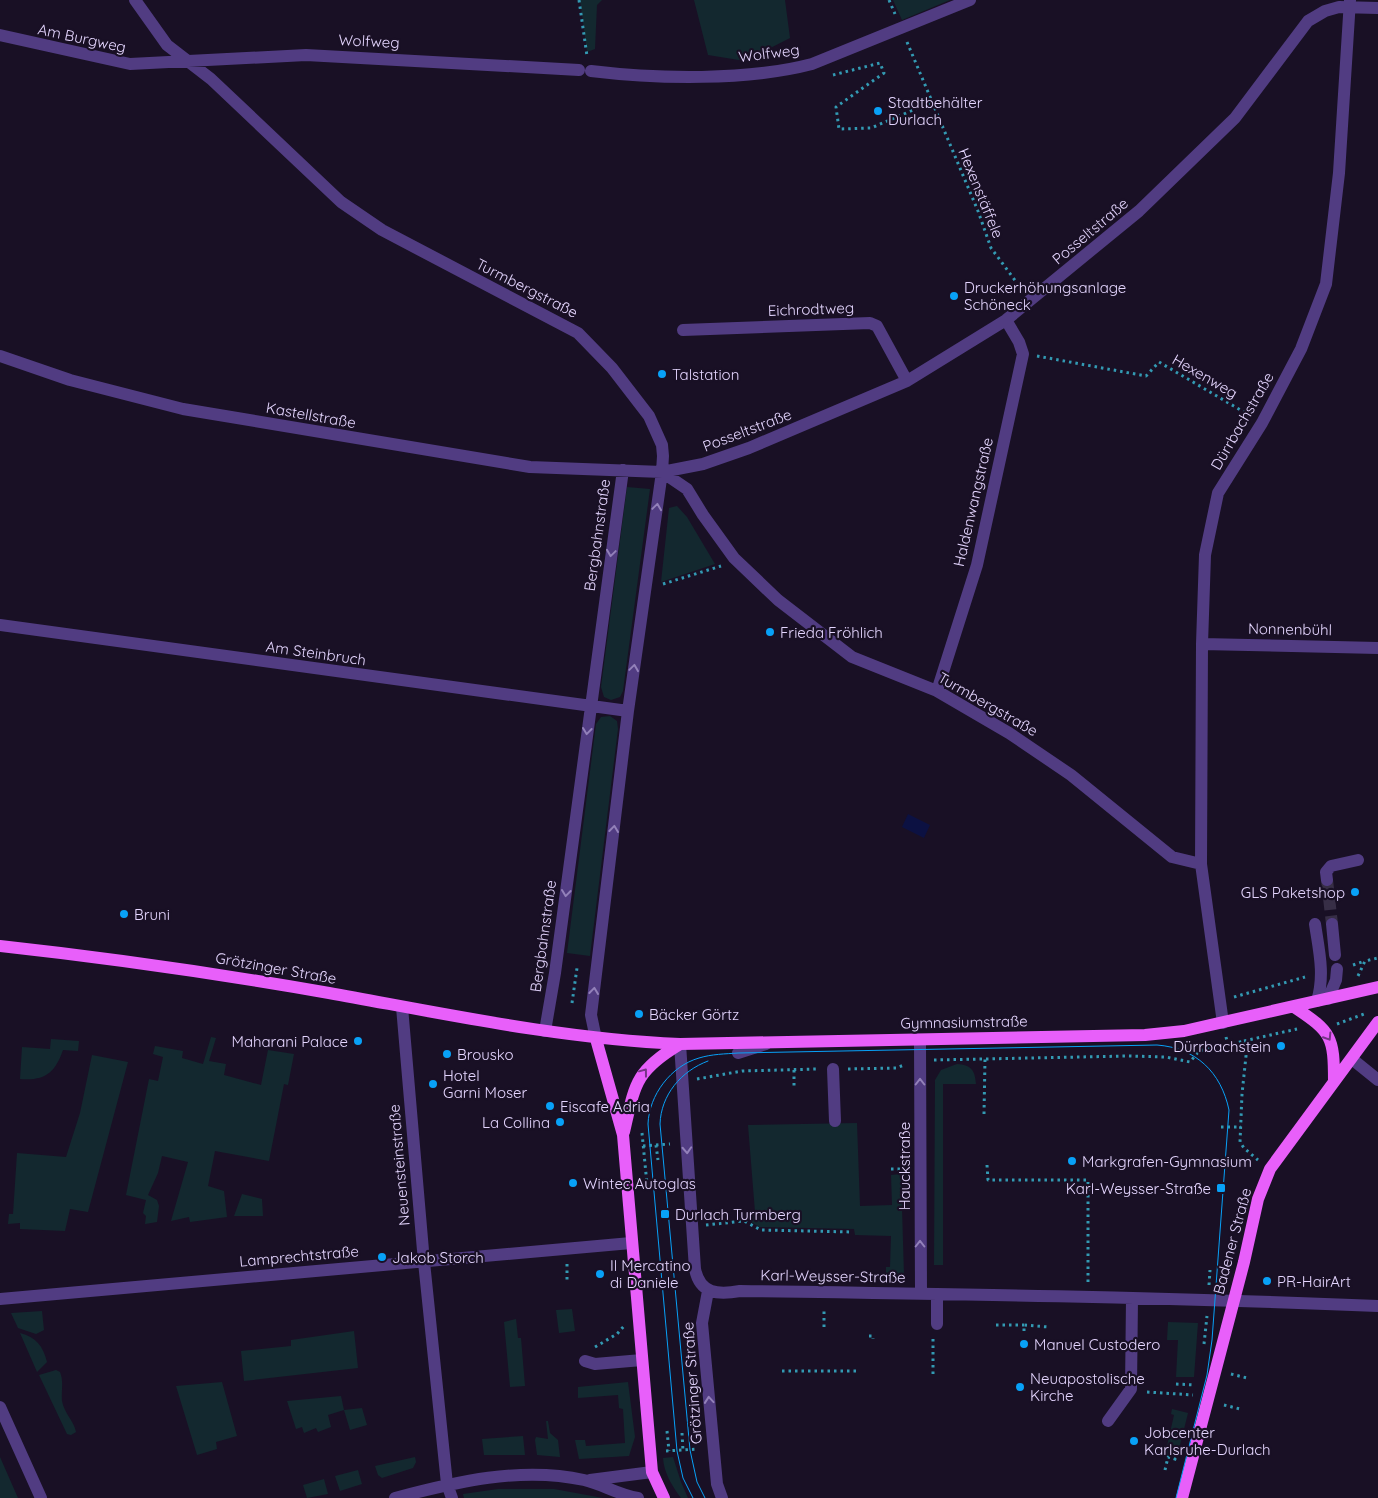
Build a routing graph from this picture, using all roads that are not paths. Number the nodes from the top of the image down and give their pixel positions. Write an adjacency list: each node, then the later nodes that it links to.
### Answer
1 (135, 0): 6 (street, Turmbergstraße)
2 (970, 0): 6 (street, Wolfweg)
3 (1350, 3): 4 (street, Posseltstraße); 7 (street, Posseltstraße); 14 (street, Dürrbachstraße)
4 (1378, 8)
5 (0, 35): 6 (street, Am Burgweg)
6 (188, 60): 12 (street, Turmbergstraße)
7 (1006, 320): 10 (street, Posseltstraße); 16 (street, Haldenwangstraße)
8 (683, 330): 10 (street, Eichrodtweg)
9 (0, 356): 11 (street, Kastellstraße)
10 (907, 381): 12 (street, Posseltstraße)
11 (623, 470): 12 (street, Bergbahnstraße); 17 (street, Bergbahnstraße, one-way to 17)
12 (662, 472): 16 (street, Turmbergstraße); 18 (street, one-way to 12)
13 (0, 625): 17 (street, Am Steinbruch)
14 (1202, 644): 15 (street, Nonnenbühl); 20 (street, Dürrbachstraße)
15 (1378, 648)
16 (937, 692): 20 (street, Turmbergstraße)
17 (590, 707): 18 (street, Am Steinbruch); 33 (street, Bergbahnstraße, one-way to 33)
18 (628, 711): 34 (street, one-way to 18)
19 (1358, 860): 21 (street)
20 (1201, 864): 32 (street)
21 (1327, 880)
22 (1315, 924): 28 (street)
23 (1332, 924): 25 (street)
24 (0, 946): 29 (main road, Grötzinger Straße)
25 (1335, 955)
26 (1337, 969): 28 (street)
27 (1378, 986): 28 (main road, Gymnasiumstraße)
28 (1323, 1000): 30 (main road, Gymnasiumstraße)
29 (402, 1007): 33 (main road, Grötzinger Straße); 46 (street, Neuensteinstraße)
30 (1294, 1007): 32 (main road, Gymnasiumstraße); 42 (main road, one-way to 42)
31 (1378, 1022): 39 (main road, Badener Straße)
32 (1223, 1023): 35 (main road, Gymnasiumstraße)
33 (545, 1031): 34 (main road, Gymnasiumstraße)
34 (596, 1039): 37 (main road, Gymnasiumstraße); 44 (main road)
35 (920, 1040): 36 (main road, Gymnasiumstraße); 48 (street, Hauckstraße, one-way to 35)
36 (769, 1043): 37 (main road, Gymnasiumstraße); 38 (street)
37 (680, 1044): 44 (main road, one-way to 37); 47 (street, one-way to 47)
38 (738, 1053)
39 (1352, 1059): 41 (street); 42 (main road, Badener Straße)
40 (833, 1069): 43 (street)
41 (1378, 1080)
42 (1334, 1082): 52 (main road, Badener Straße)
43 (835, 1121)
44 (623, 1135): 45 (main road)
45 (632, 1242): 46 (street, Lamprechtstraße); 55 (main road)
46 (424, 1262): 50 (street, Lamprechtstraße); 62 (street, Neuensteinstraße)
47 (708, 1290): 48 (street, Karl-Weysser-Straße); 68 (street, Grötzinger Straße, one-way to 47)
48 (921, 1293): 49 (street, Karl-Weysser-Straße)
49 (937, 1294): 51 (street, Karl-Weysser-Straße); 54 (street)
50 (0, 1298)
51 (1132, 1298): 52 (street, Karl-Weysser-Straße); 58 (street)
52 (1232, 1300): 53 (street, Karl-Weysser-Straße); 69 (main road, Badener Straße)
53 (1378, 1306)
54 (937, 1324)
55 (642, 1360): 56 (street); 59 (main road)
56 (584, 1362)
57 (0, 1407): 63 (street)
58 (1108, 1421)
59 (652, 1472): 60 (street); 67 (main road)
60 (632, 1475): 61 (street); 66 (street)
61 (585, 1480): 62 (street); 66 (street)
62 (447, 1484): 64 (street); 65 (street, Neuensteinstraße)
63 (41, 1498)
64 (395, 1498)
65 (452, 1498)
66 (634, 1498)
67 (664, 1498)
68 (722, 1498)
69 (1182, 1498)

